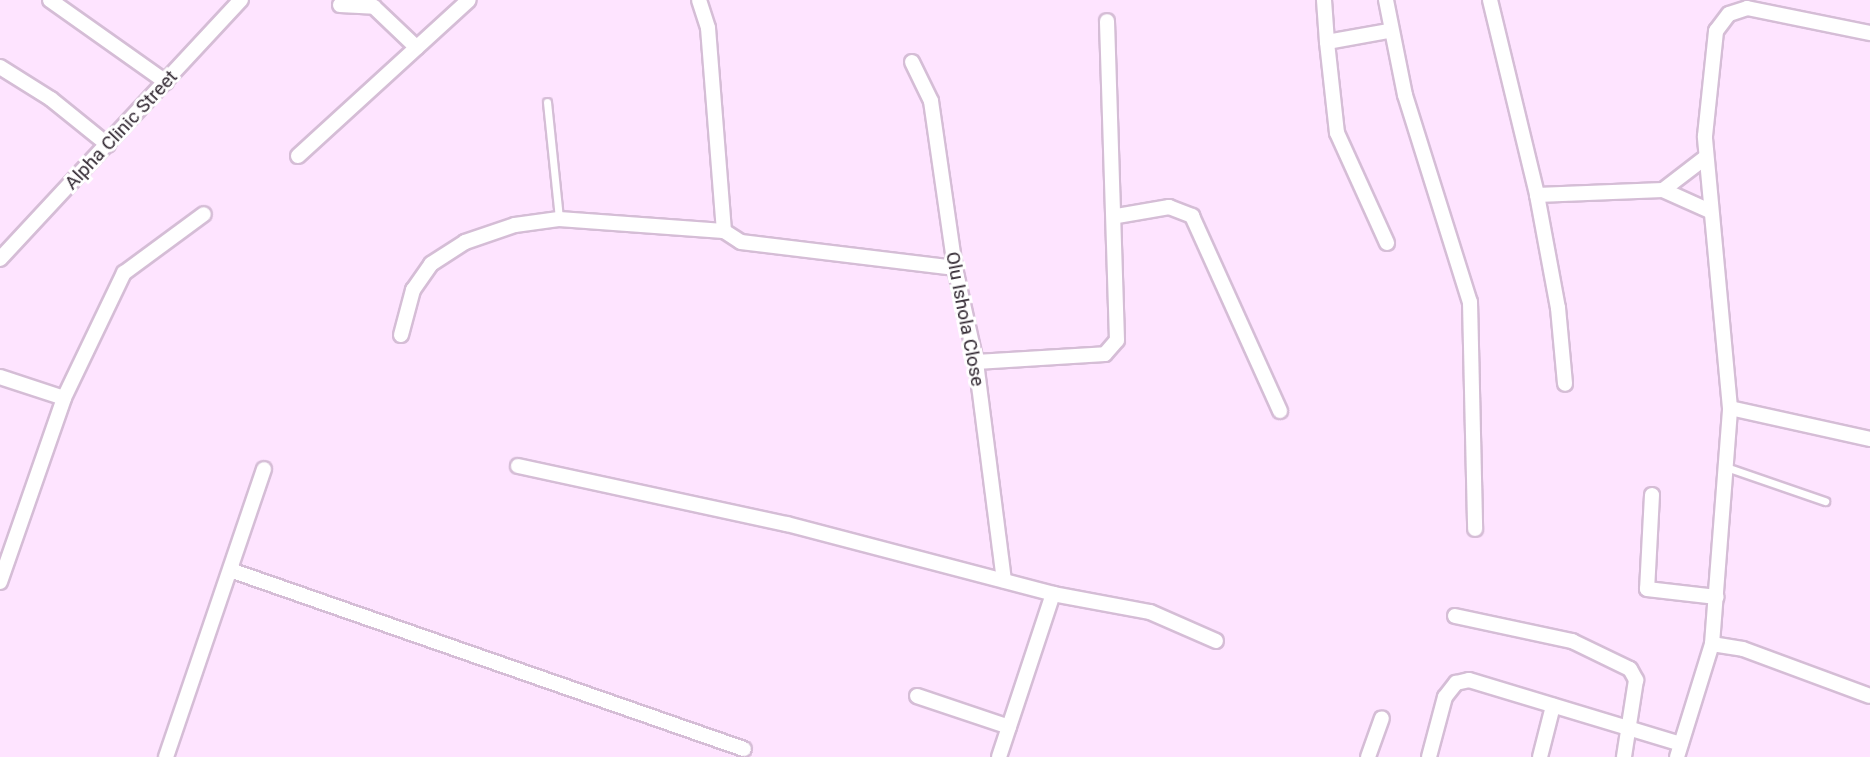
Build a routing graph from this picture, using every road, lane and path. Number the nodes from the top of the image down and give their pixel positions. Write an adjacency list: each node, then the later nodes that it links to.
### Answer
1 (50, 0): 16 (street)
2 (241, 0): 16 (street, Alpha Clinic Street)
3 (469, 0): 13 (street)
4 (699, 0): 27 (street)
5 (1324, 0): 12 (street)
6 (1386, 0): 10 (street)
7 (1490, 0): 22 (street)
8 (340, 5): 13 (street)
9 (1108, 21): 25 (street)
10 (1388, 31): 12 (street); 44 (street)
11 (1870, 33): 20 (street)
12 (1327, 42): 28 (street)
13 (417, 48): 19 (street)
14 (912, 62): 30 (street, Olu Ishola Close)
15 (0, 67): 18 (street)
16 (166, 82): 18 (street, Alpha Clinic Street)
17 (547, 102): 26 (lane)
18 (108, 145): 29 (street, Alpha Clinic Street)
19 (298, 156)
20 (1706, 157): 21 (street); 23 (street)
21 (1662, 190): 22 (street); 23 (street)
22 (1537, 195): 34 (street)
23 (1710, 211): 36 (street)
24 (204, 214): 35 (street)
25 (1117, 216): 32 (street); 37 (street)
26 (559, 219): 27 (street); 31 (street)
27 (724, 231): 30 (street)
28 (1387, 243)
29 (0, 259)
30 (955, 268): 32 (street, Olu Ishola Close)
31 (401, 335)
32 (976, 362): 46 (street, Olu Ishola Close)
33 (0, 377): 35 (street)
34 (1565, 384)
35 (64, 398): 47 (street)
36 (1730, 408): 38 (street); 40 (street)
37 (1280, 411)
38 (1870, 439)
39 (518, 466): 46 (street)
40 (1726, 467): 43 (lane); 49 (street)
41 (264, 469): 45 (street)
42 (1652, 495): 49 (street)
43 (1825, 501)
44 (1475, 528)
45 (233, 571): 59 (street); 61 (street)
46 (1004, 580): 48 (street)
47 (0, 582)
48 (1053, 594): 51 (street); 57 (street)
49 (1717, 597): 52 (street)
50 (1455, 616): 58 (street)
51 (1216, 642)
52 (1712, 644): 54 (street); 60 (street)
53 (917, 696): 57 (street)
54 (1870, 696)
55 (1553, 706): 58 (street); 64 (street); 65 (street)
56 (1382, 718): 63 (street)
57 (1009, 727): 62 (street)
58 (1631, 729): 60 (street); 66 (street)
59 (744, 749)
60 (1679, 751)
61 (166, 757)
62 (999, 757)
63 (1368, 757)
64 (1429, 757)
65 (1540, 757)
66 (1624, 757)

